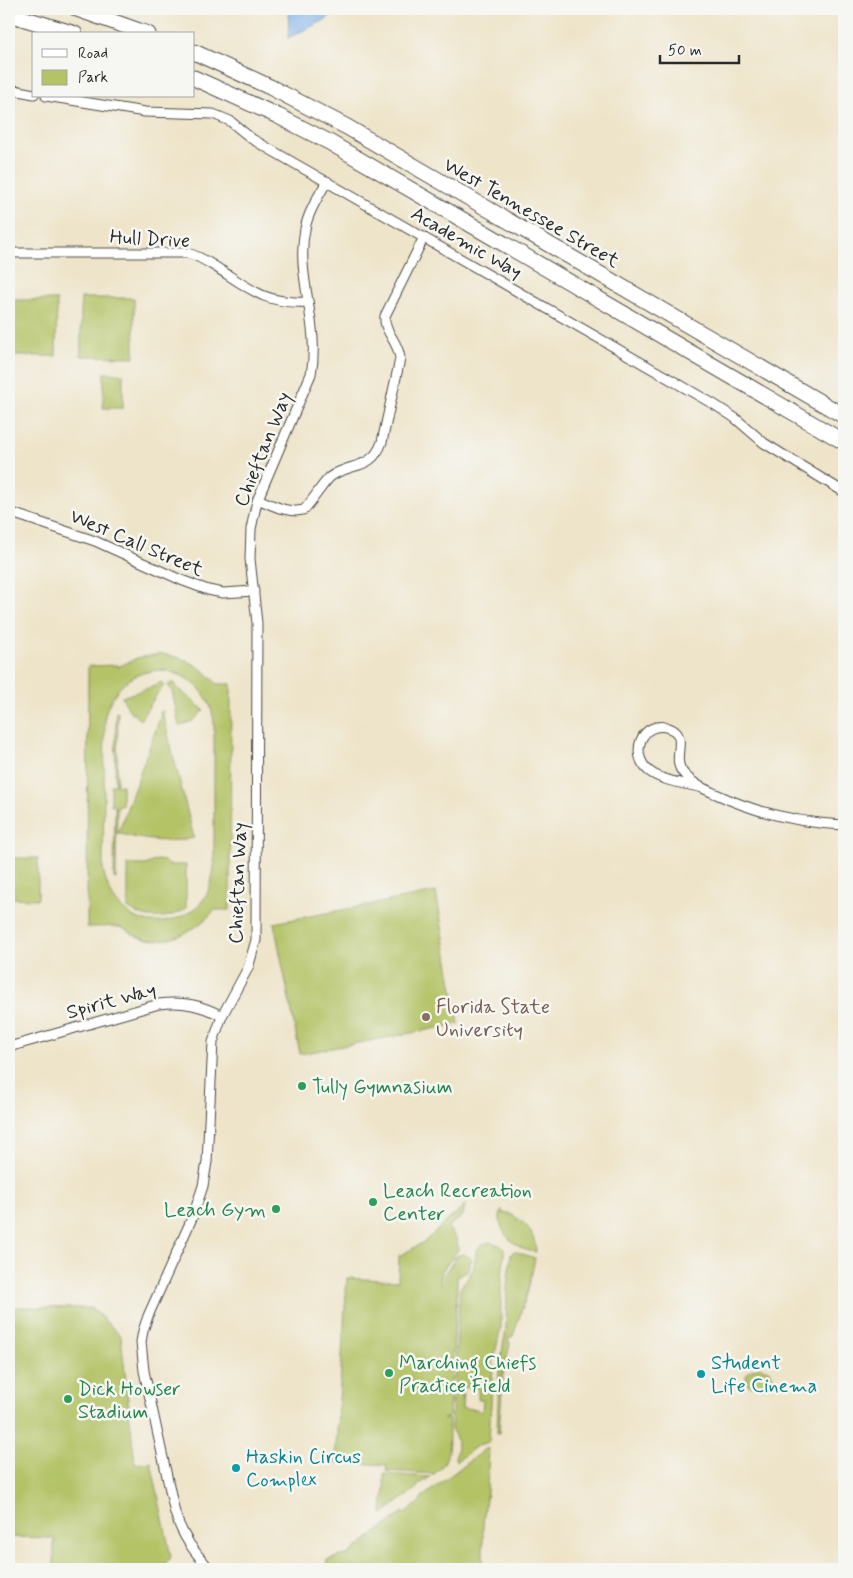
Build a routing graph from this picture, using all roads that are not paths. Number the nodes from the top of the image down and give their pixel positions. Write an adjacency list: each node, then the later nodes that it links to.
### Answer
1 (77, 9): 4 (main road)
2 (9, 14): 3 (main road)
3 (68, 32)
4 (142, 32)
5 (195, 52): 14 (main road, West Tennessee Street)
6 (195, 78): 15 (main road, West Tennessee Street)
7 (9, 89): 8 (street)
8 (32, 94)
9 (58, 98): 10 (street, Academic Way)
10 (327, 181): 11 (street, Academic Way); 13 (street, Chieftan Way)
11 (424, 237): 16 (street, Academic Way); 17 (street)
12 (9, 253): 13 (street, Hull Drive)
13 (308, 302): 17 (street, Chieftan Way)
14 (844, 416)
15 (844, 442)
16 (844, 492)
17 (258, 499): 19 (street, Chieftan Way)
18 (9, 512): 19 (street, West Call Street)
19 (254, 591): 22 (street, Chieftan Way)
20 (703, 788): 20 (street); 21 (street)
21 (844, 825)
22 (222, 1016): 23 (street, Spirit Way); 24 (street, Chieftan Way)
23 (9, 1047)
24 (210, 1569)

